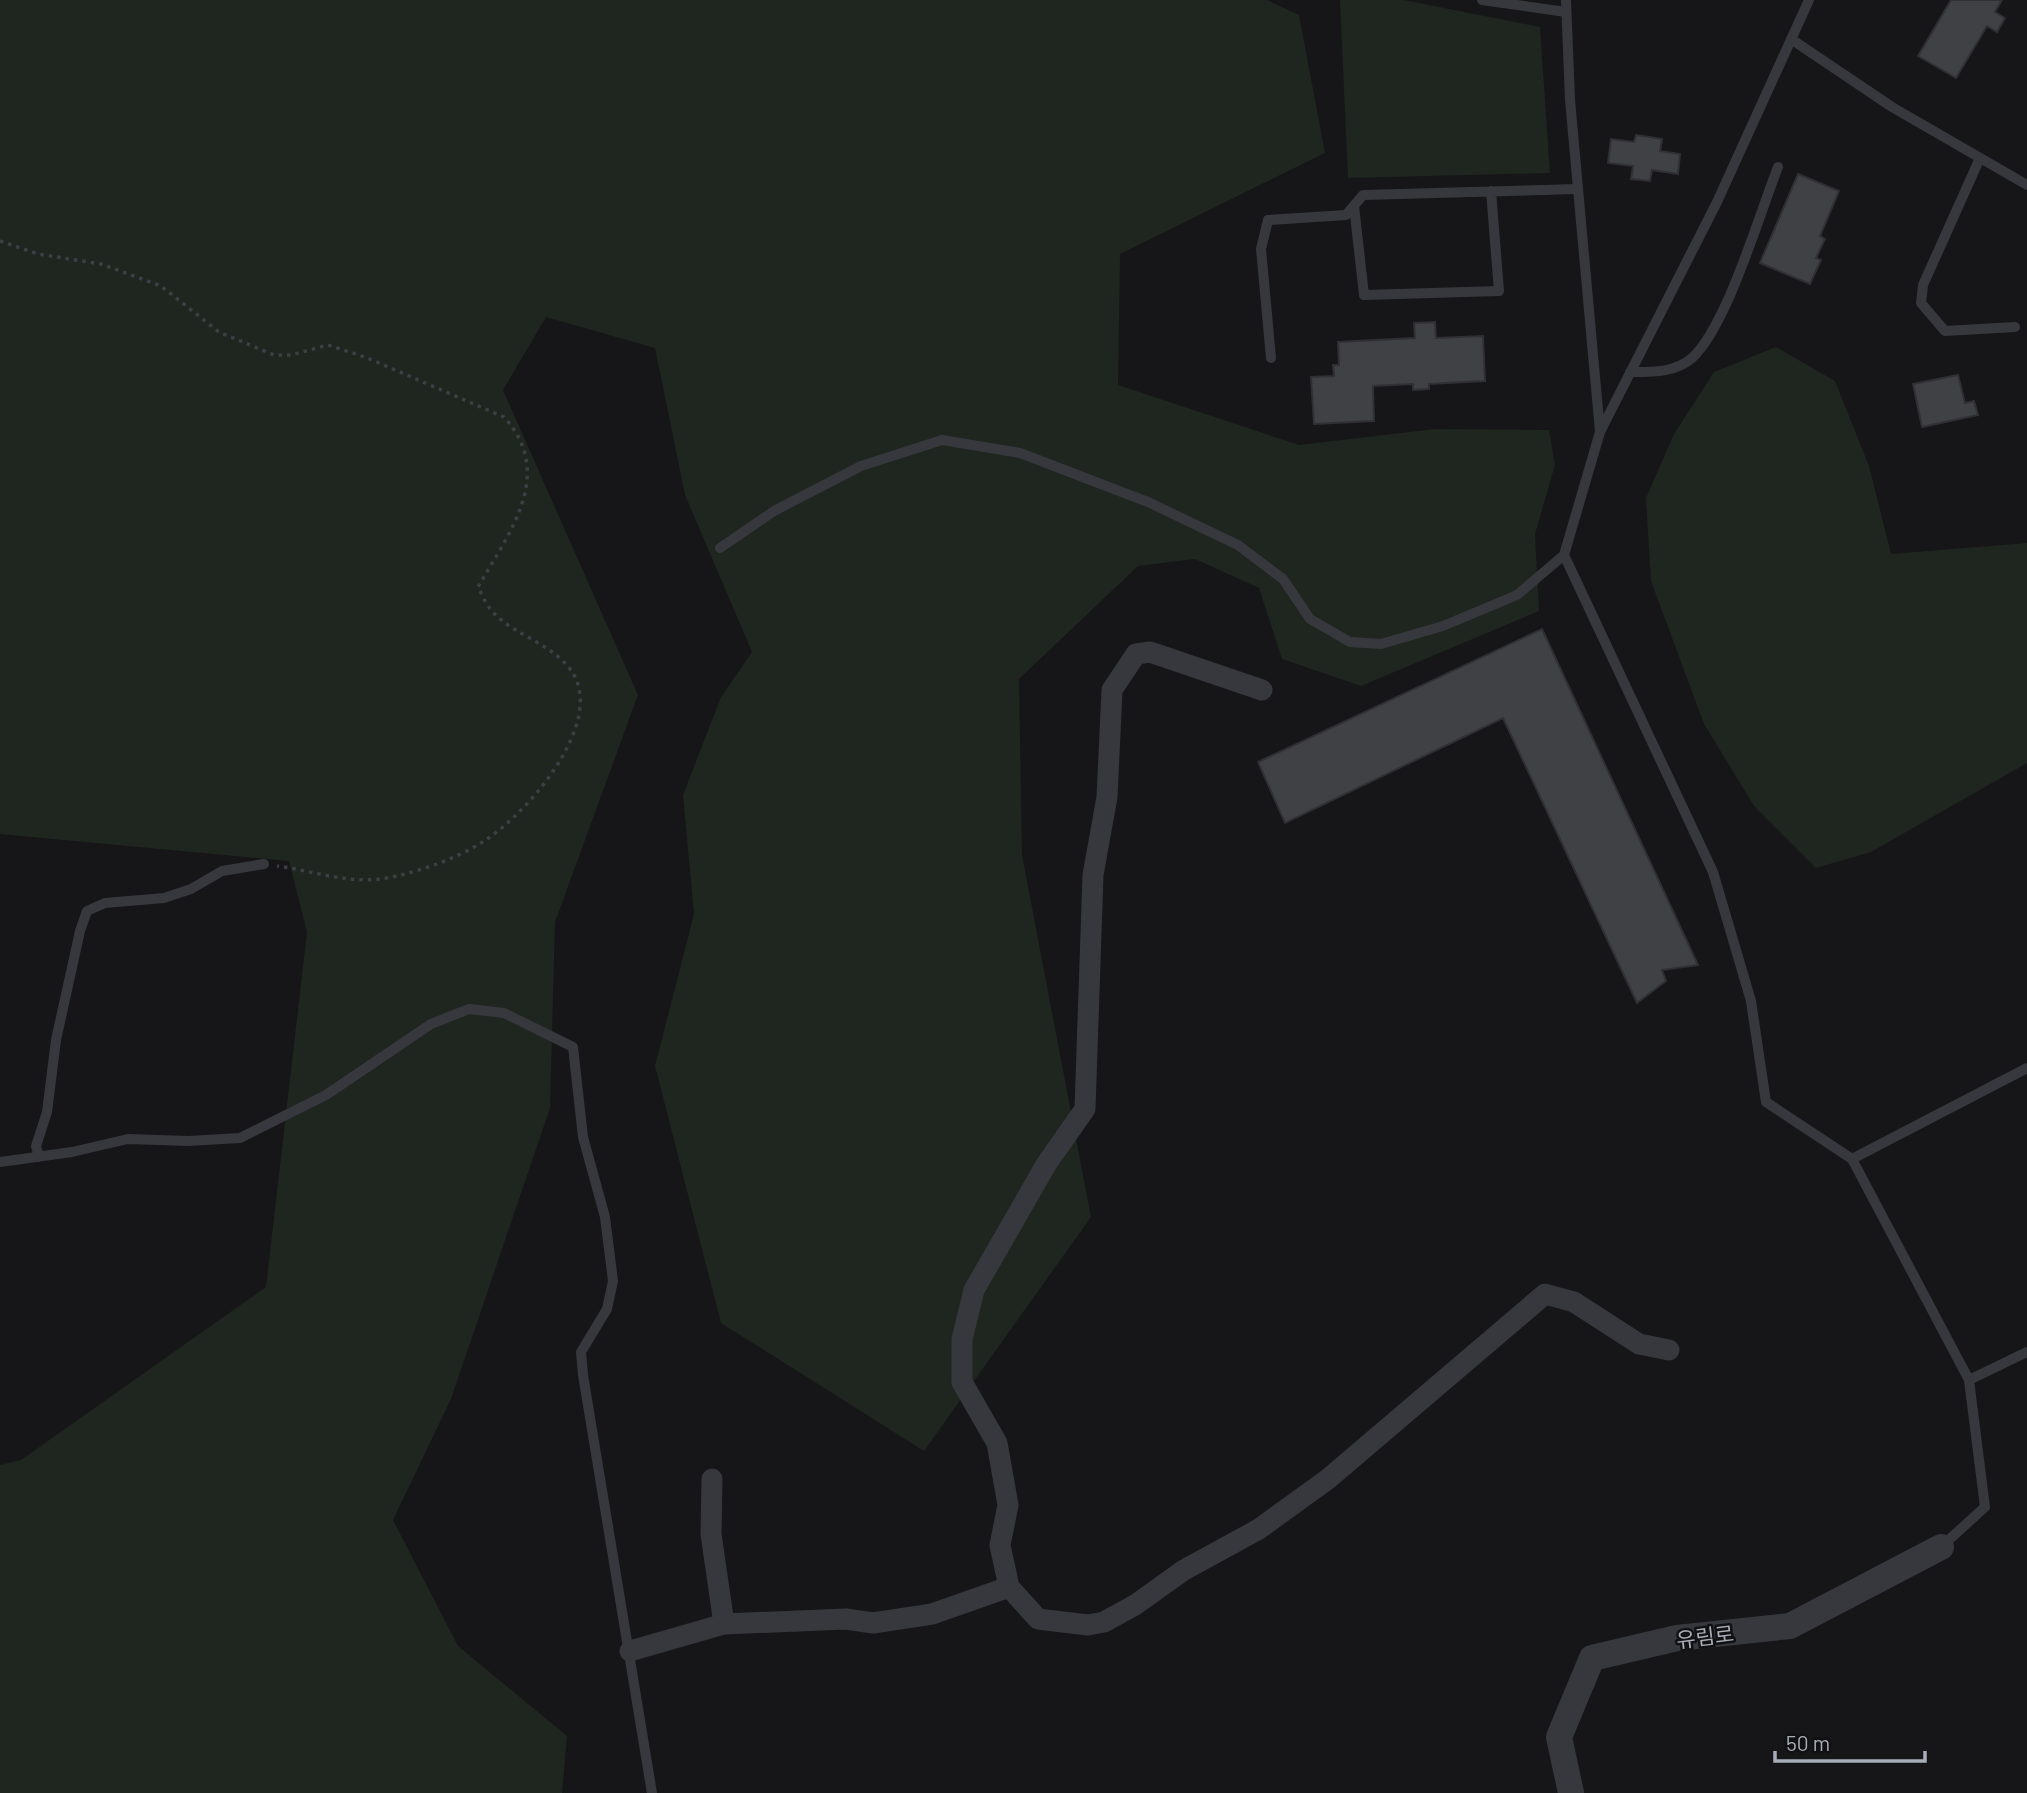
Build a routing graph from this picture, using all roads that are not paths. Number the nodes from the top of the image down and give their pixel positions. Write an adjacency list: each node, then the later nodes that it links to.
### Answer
1 (1482, 0): 3 (lane)
2 (1809, 0): 4 (lane)
3 (1566, 6): 8 (lane)
4 (1791, 39): 5 (lane); 13 (lane)
5 (1980, 158): 7 (lane); 11 (lane)
6 (1778, 167): 13 (lane)
7 (2027, 185)
8 (1578, 189): 9 (lane); 14 (lane)
9 (1491, 191): 10 (lane); 10 (lane)
10 (1354, 206): 12 (lane)
11 (2015, 327)
12 (1271, 358)
13 (1630, 372): 14 (lane)
14 (1600, 432): 16 (lane)
15 (720, 548): 16 (lane)
16 (1564, 555): 21 (lane)
17 (1262, 690): 28 (street)
18 (264, 864): 20 (lane)
19 (2027, 1068): 21 (lane)
20 (39, 1157): 22 (lane); 30 (lane)
21 (1852, 1159): 25 (lane)
22 (0, 1162)
23 (1669, 1350): 28 (street)
24 (2027, 1352): 25 (lane)
25 (1969, 1380): 27 (lane)
26 (712, 1479): 29 (street)
27 (1941, 1547): 32 (street, 유림로)
28 (1009, 1587): 29 (street)
29 (724, 1623): 30 (street)
30 (629, 1651): 31 (lane)
31 (652, 1793)
32 (1571, 1793)

